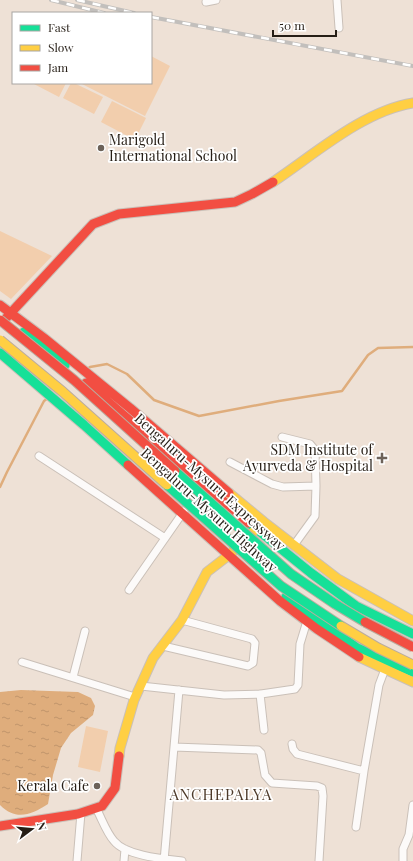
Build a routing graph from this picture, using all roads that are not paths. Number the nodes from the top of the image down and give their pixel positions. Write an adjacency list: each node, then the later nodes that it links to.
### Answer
1 (216, 0): 3 (street)
2 (336, 0): 4 (street)
3 (206, 2)
4 (339, 28)
5 (413, 103): 7 (main road)
6 (0, 305): 7 (main road, Bengaluru-Mysuru Expressway)
7 (4, 316): 9 (main road, Bengaluru-Mysuru Expressway); 30 (main road, Bengaluru-Mysuru Expressway, bridge)
8 (0, 340): 32 (main road, bridge)
9 (43, 342): 18 (main road, Bengaluru-Mysuru Expressway); 19 (main road, Bengaluru-Mysuru Expressway)
10 (0, 347): 12 (main road, Bengaluru-Mysuru Highway)
11 (0, 353): 12 (main road)
12 (28, 372): 17 (main road, Bengaluru-Mysuru Highway)
13 (282, 437): 16 (street)
14 (39, 456): 20 (street)
15 (230, 462): 16 (street)
16 (316, 486): 21 (street)
17 (183, 511): 20 (street); 22 (main road, Bengaluru-Mysuru Highway)
18 (264, 522): 19 (main road); 21 (main road, Bengaluru-Mysuru Expressway)
19 (256, 529): 22 (main road); 28 (main road, Bengaluru-Mysuru Expressway)
20 (165, 538): 23 (street)
21 (294, 545): 26 (main road, Bengaluru-Mysuru Expressway)
22 (231, 553): 24 (main road); 25 (main road); 34 (main road, Bengaluru-Mysuru Highway)
23 (129, 590)
24 (182, 620): 29 (main road); 29 (street)
25 (307, 621): 33 (main road); 39 (street)
26 (413, 621)
27 (85, 631): 35 (street)
28 (413, 634)
29 (163, 646): 37 (main road)
30 (413, 647)
31 (22, 662): 35 (street)
32 (413, 665)
33 (385, 669): 36 (main road); 44 (street)
34 (413, 672)
35 (73, 677): 40 (street)
36 (413, 682)
37 (141, 686): 38 (street); 40 (main road)
38 (179, 690): 39 (street); 43 (street)
39 (260, 694): 41 (street)
40 (135, 697): 46 (main road)
41 (264, 730)
42 (292, 744): 44 (street)
43 (174, 747): 51 (street); 55 (street)
44 (364, 771): 49 (street)
45 (413, 805): 56 (street)
46 (96, 808): 47 (main road); 50 (street)
47 (81, 813): 48 (main road); 52 (street)
48 (0, 826)
49 (356, 827)
50 (125, 849): 51 (street); 53 (street)
51 (164, 860): 54 (street)
52 (77, 861)
53 (124, 861)
54 (182, 861)
55 (319, 861)
56 (403, 861)

